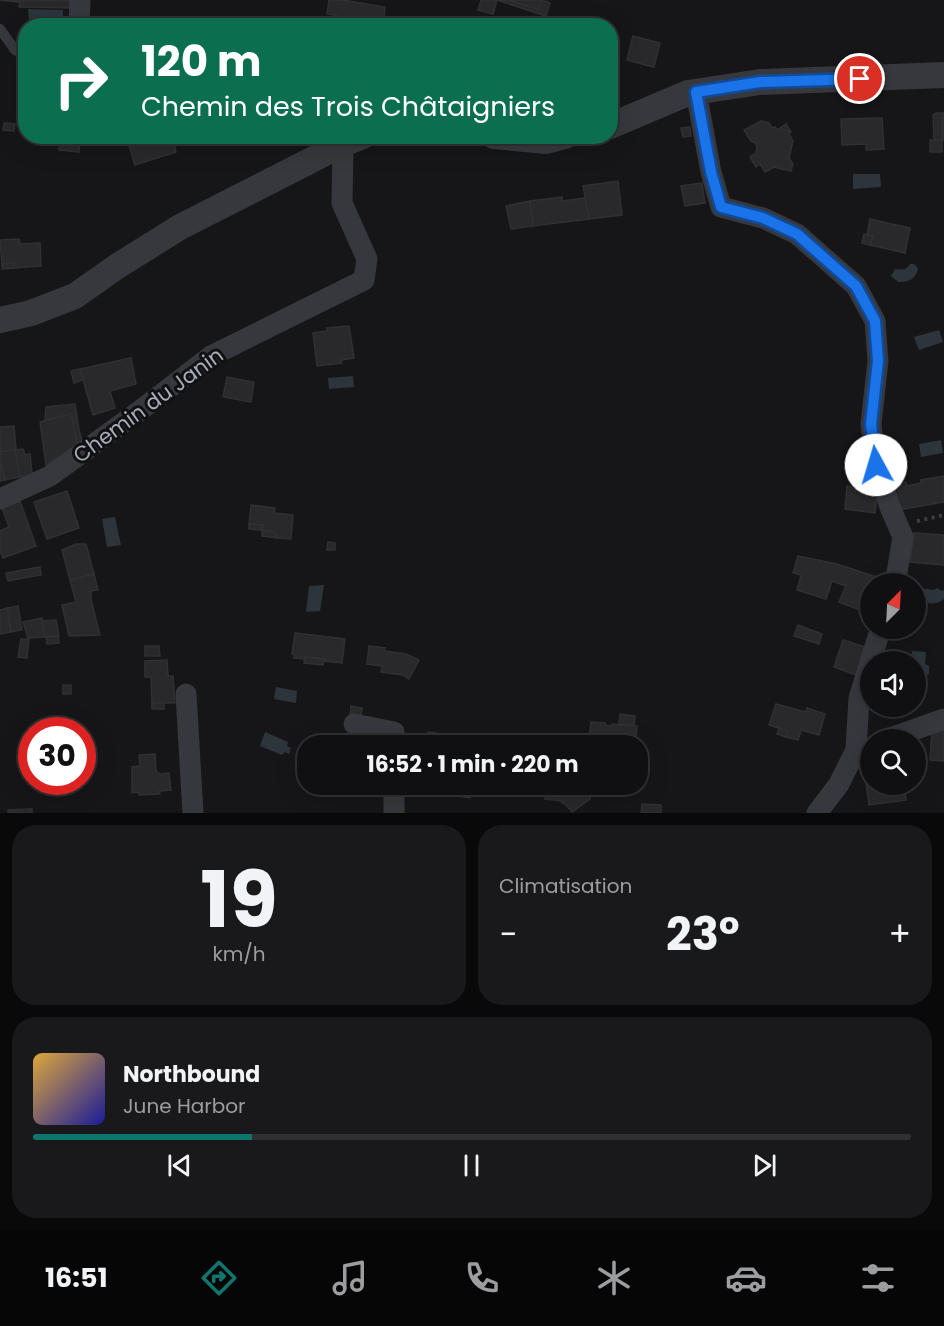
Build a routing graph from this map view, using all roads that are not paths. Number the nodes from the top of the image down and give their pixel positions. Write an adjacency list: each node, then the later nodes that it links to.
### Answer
1 (80, 0): 2 (street)
2 (79, 18)
3 (0, 29): 4 (lane)
4 (18, 52)
5 (944, 75): 6 (street)
6 (696, 92): 7 (street); 12 (street)
7 (618, 123)
8 (345, 144): 10 (street)
9 (352, 144): 11 (street, Chemin du Janin)
10 (0, 320)
11 (0, 500)
12 (897, 573)
13 (186, 694): 22 (street)
14 (860, 695): 15 (street)
15 (860, 710)
16 (944, 719): 18 (street)
17 (354, 724): 19 (street)
18 (916, 729)
19 (394, 735)
20 (860, 752): 24 (street)
21 (394, 795): 23 (street)
22 (193, 813)
23 (394, 813)
24 (817, 813)

